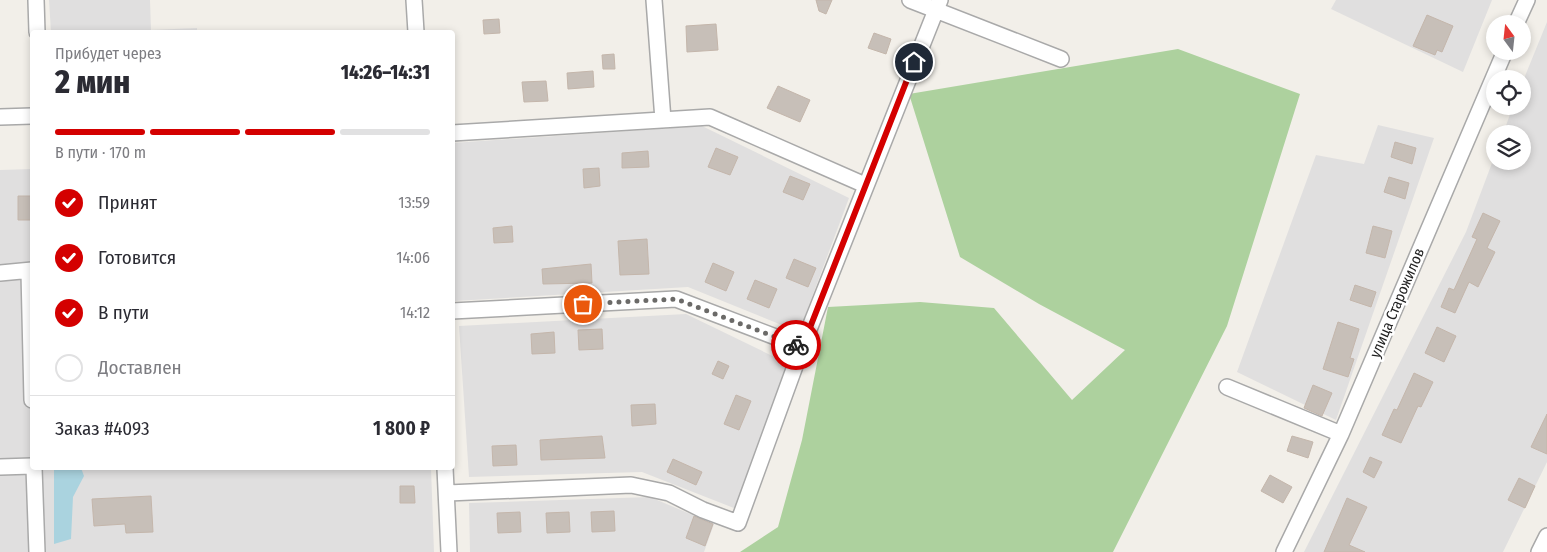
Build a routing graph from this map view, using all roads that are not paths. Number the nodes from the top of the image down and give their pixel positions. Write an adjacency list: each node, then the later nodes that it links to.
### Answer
1 (36, 0): 8 (street)
2 (414, 0): 9 (street)
3 (654, 0): 14 (street)
4 (910, 0): 6 (street)
5 (1527, 0): 7 (street)
6 (938, 5): 10 (street); 16 (street)
7 (1520, 15)
8 (37, 30)
9 (416, 30)
10 (1061, 59)
11 (1500, 60): 22 (street, улица Старожилов)
12 (30, 116): 13 (street)
13 (0, 117)
14 (663, 120): 15 (street); 16 (street)
15 (455, 133)
16 (865, 186): 20 (street)
17 (30, 271): 18 (street)
18 (0, 273)
19 (455, 311): 20 (street)
20 (802, 348): 27 (street)
21 (1227, 388): 22 (street)
22 (1341, 434): 31 (street, улица Старожилов)
23 (0, 467): 24 (street)
24 (30, 467)
25 (33, 470): 29 (street)
26 (446, 470): 27 (street)
27 (448, 493): 30 (street)
28 (1547, 536): 32 (street)
29 (37, 552)
30 (450, 552)
31 (1284, 552)
32 (1539, 552)

